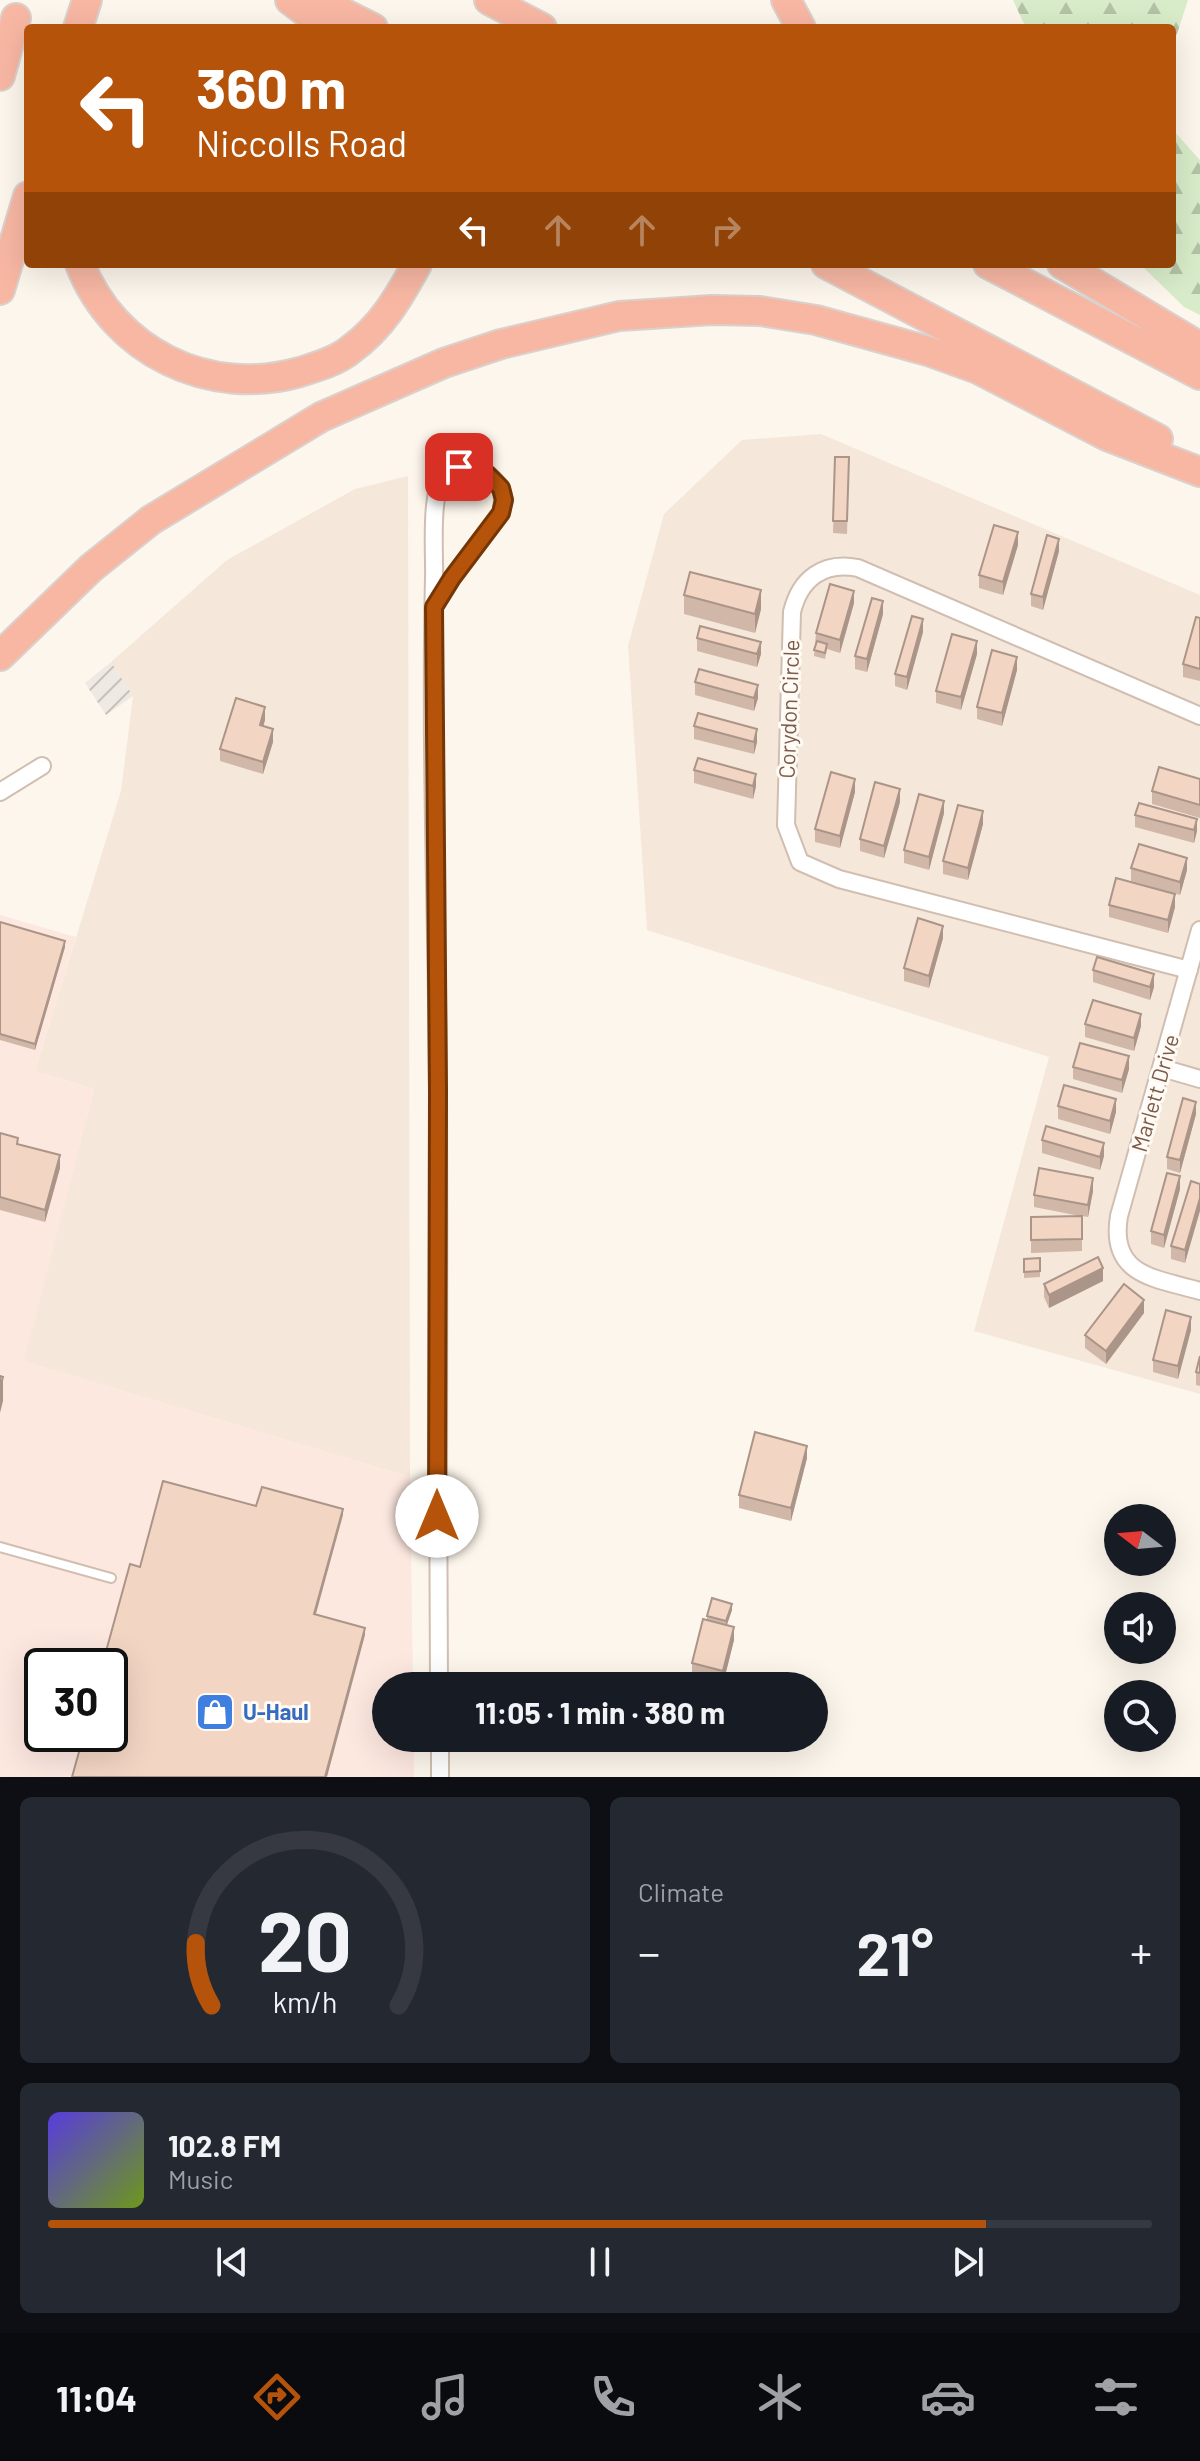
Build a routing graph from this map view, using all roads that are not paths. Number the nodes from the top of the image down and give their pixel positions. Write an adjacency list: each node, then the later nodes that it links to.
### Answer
1 (89, 0): 7 (highway); 8 (highway)
2 (290, 0): 9 (highway)
3 (317, 0): 10 (highway)
4 (489, 0): 11 (highway)
5 (786, 0): 12 (highway)
6 (18, 9): 13 (highway); 14 (highway)
7 (80, 24)
8 (89, 24)
9 (322, 24)
10 (365, 24)
11 (534, 24)
12 (799, 24)
13 (0, 43)
14 (0, 76)
15 (24, 209): 21 (highway)
16 (82, 268): 17 (highway)
17 (415, 268)
18 (834, 268): 24 (highway)
19 (996, 268): 23 (highway)
20 (1069, 268): 22 (highway)
21 (0, 290)
22 (1200, 347)
23 (1200, 375)
24 (1200, 461)
25 (1200, 472): 27 (highway)
26 (434, 607): 26 (street); 38 (street)
27 (0, 656)
28 (1200, 716): 32 (street, Corydon Circle)
29 (42, 766): 30 (street)
30 (0, 792)
31 (1200, 930): 32 (street, Marlett Drive)
32 (1189, 970): 33 (street, Marlett Drive)
33 (1162, 1068): 34 (street); 35 (street, Marlett Drive)
34 (1200, 1079)
35 (1200, 1291)
36 (0, 1547): 37 (lane)
37 (111, 1578)
38 (439, 1672)
39 (440, 1752): 40 (street)
40 (440, 1777)

